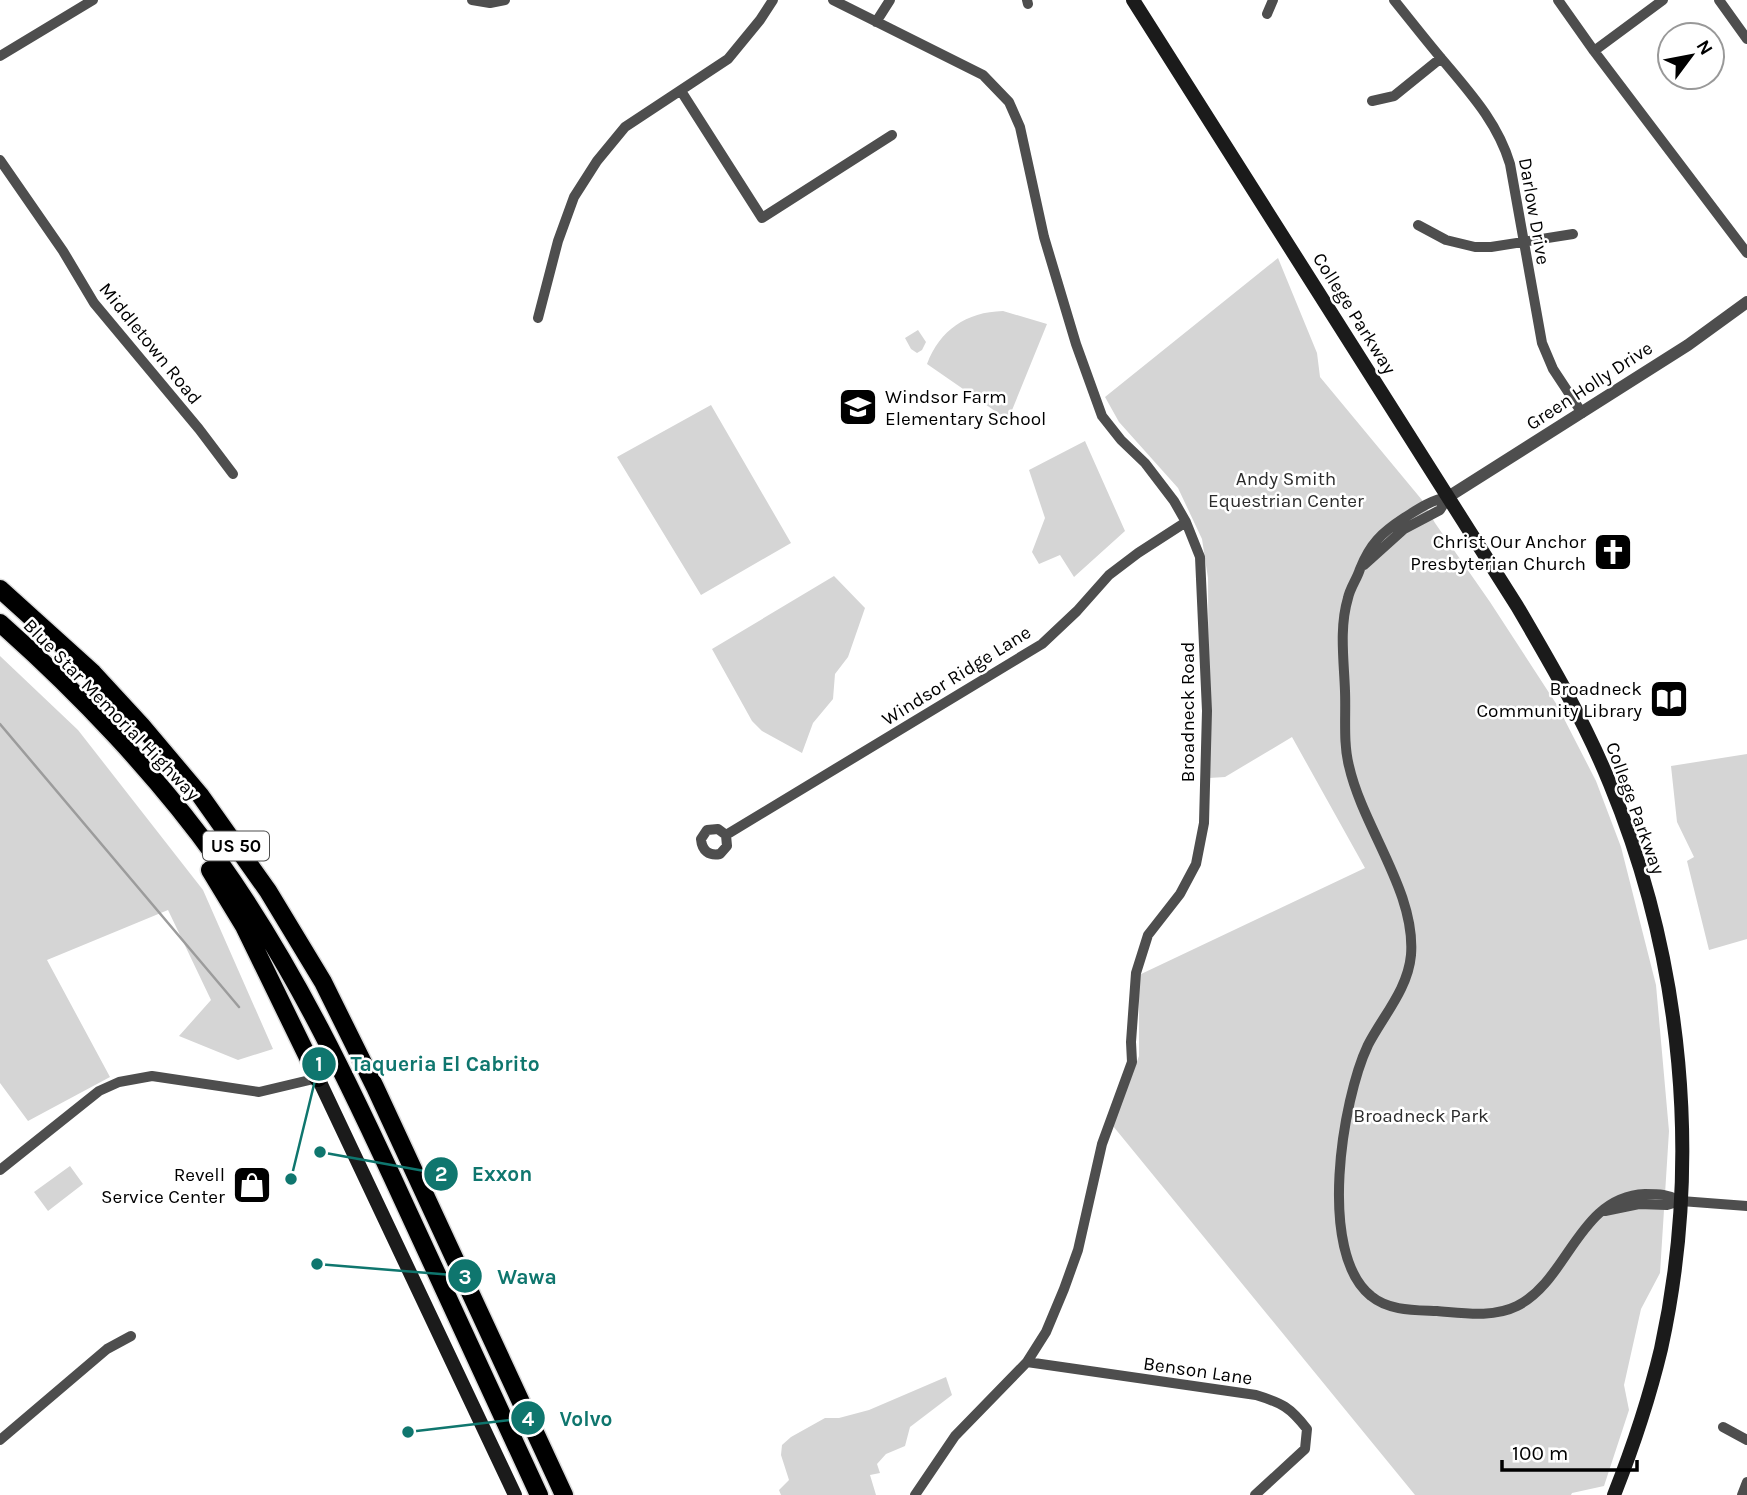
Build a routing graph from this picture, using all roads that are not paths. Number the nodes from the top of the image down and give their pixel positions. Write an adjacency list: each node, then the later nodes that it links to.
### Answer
1 (93, 0): 17 (street)
2 (472, 0): 3 (street)
3 (505, 0)
4 (773, 0): 19 (street)
5 (833, 0): 14 (street, Broadneck Road)
6 (890, 0): 14 (street)
7 (1133, 0): 31 (main road, College Parkway)
8 (1273, 0): 13 (street)
9 (1394, 0): 18 (street, Darlow Drive)
10 (1558, 0): 16 (street)
11 (1663, 0): 16 (street)
12 (1719, 0): 15 (street)
13 (1267, 14)
14 (876, 22): 32 (street, Broadneck Road)
15 (1747, 39)
16 (1594, 51): 26 (street)
17 (0, 56)
18 (1441, 58): 20 (street); 25 (street, Darlow Drive)
19 (681, 91): 21 (street); 28 (street)
20 (1372, 101)
21 (892, 135)
22 (0, 160): 30 (street, Middletown Road)
23 (1418, 225): 25 (street)
24 (1573, 234): 25 (street)
25 (1523, 241): 29 (street, Darlow Drive)
26 (1747, 253)
27 (1747, 302): 29 (street, Green Holly Drive)
28 (538, 318)
29 (1582, 412): 31 (street, Green Holly Drive)
30 (233, 474)
31 (1448, 497): 39 (main road, College Parkway); 39 (street)
32 (1186, 523): 36 (street, Windsor Ridge Lane); 42 (street, Broadneck Road)
33 (0, 589): 49 (highway, Blue Star Memorial Highway / US 50)
34 (0, 624): 35 (highway, Blue Star Memorial Highway / US 50)
35 (122, 745): 37 (highway); 48 (highway, Blue Star Memorial Highway / US 50)
36 (726, 835)
37 (318, 1078): 38 (street); 47 (main road)
38 (0, 1170)
39 (1681, 1201): 40 (street); 52 (main road, College Parkway)
40 (1747, 1206)
41 (131, 1336): 44 (street)
42 (1027, 1362): 50 (street, Broadneck Road); 51 (street, Benson Lane)
43 (1723, 1427): 45 (street)
44 (0, 1440)
45 (1747, 1440)
46 (1747, 1482): 53 (street)
47 (515, 1495)
48 (539, 1495)
49 (564, 1495)
50 (915, 1495)
51 (1255, 1495)
52 (1614, 1495)
53 (1742, 1495)

